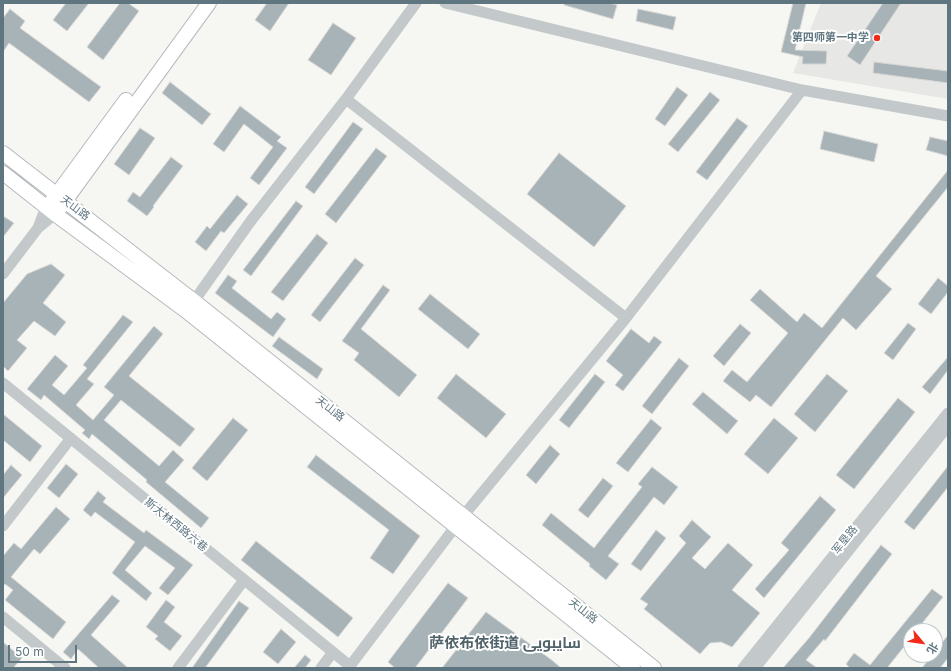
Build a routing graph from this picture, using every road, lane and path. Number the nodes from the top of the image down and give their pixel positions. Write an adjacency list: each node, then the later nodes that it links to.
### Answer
1 (198, 3): 11 (main road)
2 (209, 3): 11 (main road)
3 (416, 3): 7 (street)
4 (445, 3): 5 (street)
5 (477, 6): 6 (street)
6 (802, 90): 8 (street); 15 (street)
7 (346, 98): 14 (street); 15 (street)
8 (948, 116)
9 (3, 153): 11 (main road, 天山路)
10 (3, 173): 12 (main road, 天山路)
11 (61, 198): 12 (main road); 14 (main road, 天山路)
12 (50, 211): 13 (street); 20 (main road, 天山路)
13 (3, 274)
14 (194, 301): 20 (main road, 天山路)
15 (626, 318): 20 (street)
16 (3, 383): 19 (street, 斯大林西路六巷)
17 (948, 413): 30 (street, 军垦路)
18 (948, 426): 31 (street, 军垦路)
19 (71, 438): 21 (street); 22 (street, 斯大林西路六巷)
20 (460, 521): 24 (street, 斯大林西路六巷); 28 (main road, 天山路); 29 (main road, 天山路)
21 (3, 526)
22 (244, 580): 24 (street, 斯大林西路六巷); 26 (street)
23 (3, 616): 25 (street)
24 (333, 652): 27 (street)
25 (64, 668)
26 (178, 668)
27 (321, 668)
28 (633, 668)
29 (654, 668)
30 (743, 668)
31 (756, 668)

